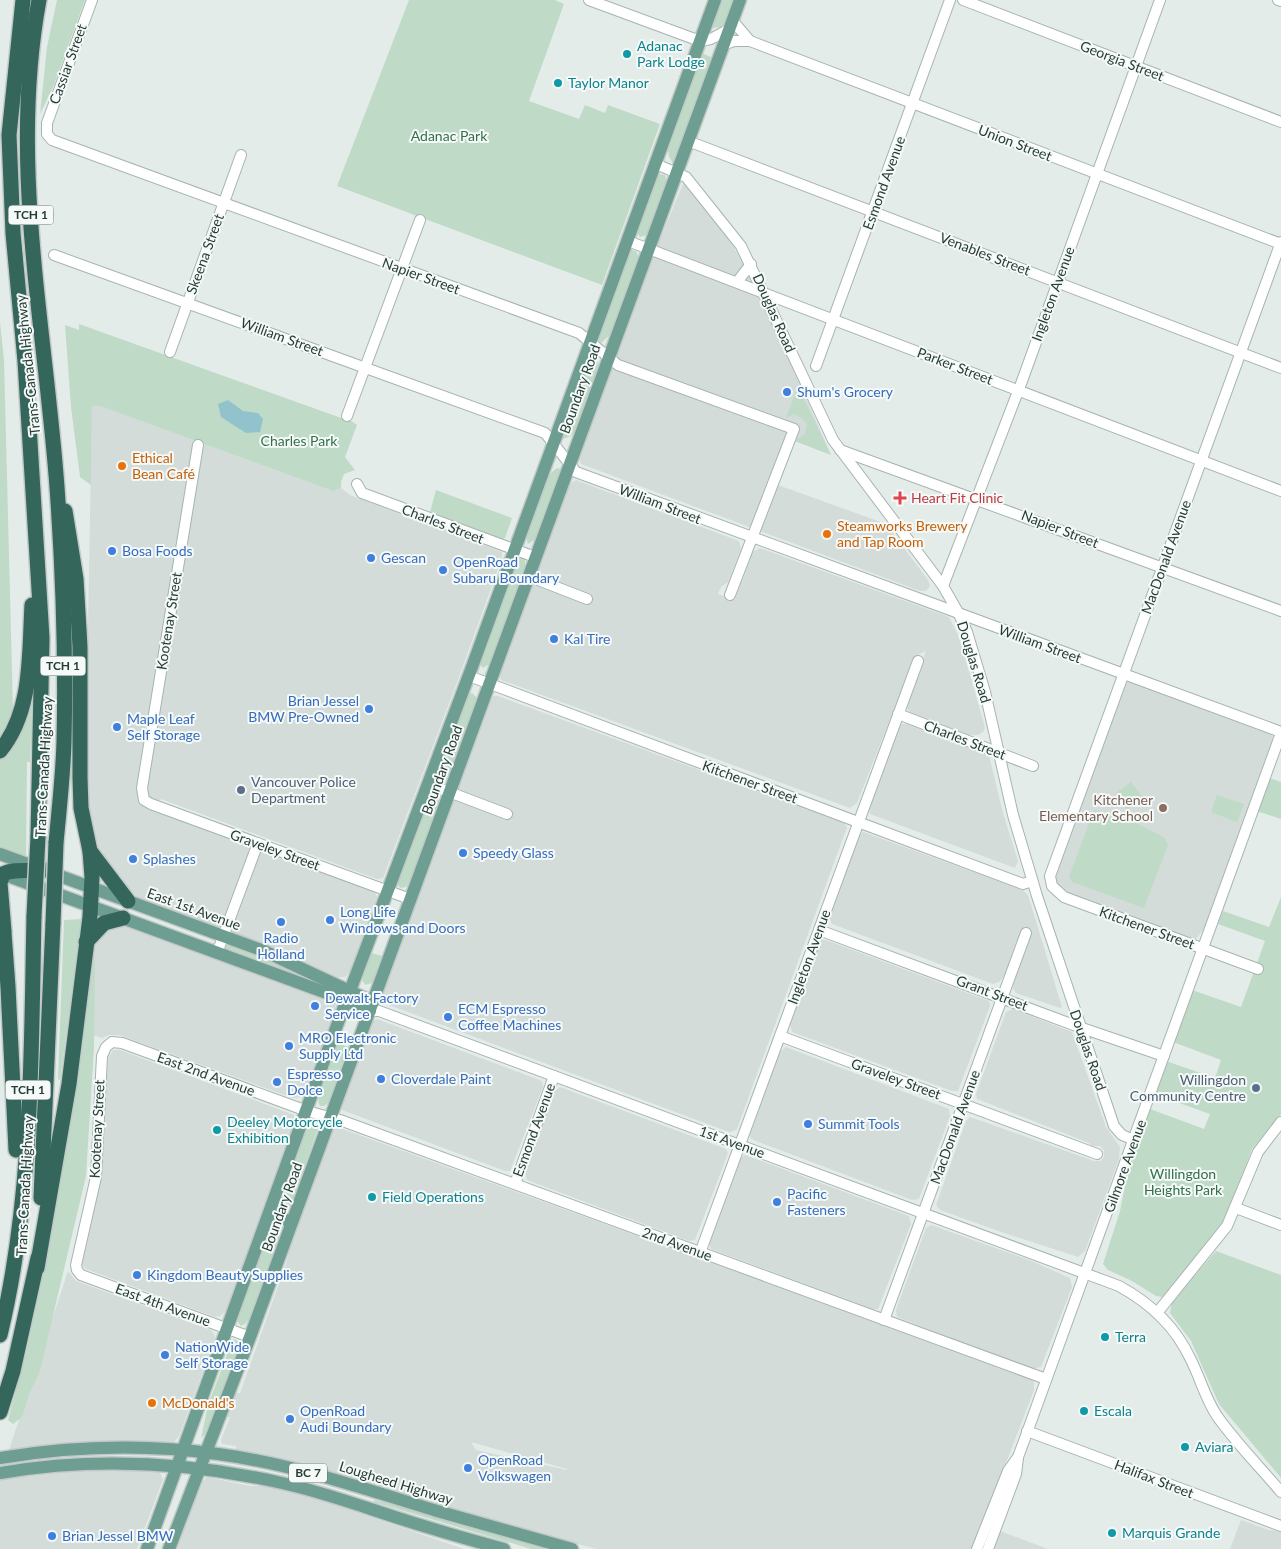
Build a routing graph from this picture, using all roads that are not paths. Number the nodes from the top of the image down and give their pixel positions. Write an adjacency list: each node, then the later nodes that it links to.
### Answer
1 (23, 0): 59 (highway, Trans-Canada Highway / TCH 1)
2 (39, 0): 16 (highway, Trans-Canada Highway / TCH 1)
3 (49, 0): 16 (highway)
4 (92, 0): 19 (street, Cassiar Street)
5 (589, 0): 12 (street)
6 (715, 0): 12 (main road, Boundary Road)
7 (740, 0): 11 (main road, Boundary Road)
8 (950, 0): 17 (street, Esmond Avenue)
9 (963, 0): 15 (street, Georgia Street)
10 (1160, 0): 15 (street, Ingleton Avenue)
11 (731, 25): 12 (street); 13 (street, Union Street); 14 (main road, Boundary Road)
12 (700, 41): 22 (main road, Boundary Road)
13 (750, 41): 14 (street, Union Street); 17 (street, Union Street)
14 (723, 45): 20 (main road, Boundary Road)
15 (1136, 66): 18 (street, Georgia Street); 24 (street, Ingleton Avenue)
16 (30, 76): 56 (highway, Trans-Canada Highway / TCH 1)
17 (913, 104): 24 (street, Union Street); 26 (street, Esmond Avenue)
18 (1281, 122)
19 (46, 129): 25 (street, Napier Street)
20 (688, 141): 23 (main road, Boundary Road); 26 (street, Venables Street)
21 (241, 155): 25 (street, Skeena Street)
22 (656, 164): 23 (street, Douglas Road); 28 (main road, Boundary Road)
23 (677, 172): 30 (main road, Boundary Road); 32 (street, Douglas Road)
24 (1096, 174): 29 (street, Union Street); 34 (street, Ingleton Avenue)
25 (224, 204): 33 (street, Napier Street); 38 (street, Skeena Street)
26 (873, 212): 34 (street, Venables Street); 39 (street, Esmond Avenue)
27 (420, 220): 33 (street)
28 (628, 241): 30 (street, Parker Street); 41 (main road, Boundary Road)
29 (1281, 243): 43 (street, MacDonald Avenue)
30 (649, 249): 35 (street, Parker Street); 44 (main road, Boundary Road)
31 (54, 255): 38 (street, William Street)
32 (751, 264): 35 (street); 36 (street, Douglas Road)
33 (402, 270): 41 (street, Napier Street); 46 (street)
34 (1057, 281): 43 (street, Venables Street); 48 (street, Ingleton Avenue)
35 (737, 282): 36 (street, Parker Street)
36 (766, 293): 37 (street, Parker Street); 40 (street, Douglas Road)
37 (787, 302): 39 (street, Parker Street); 40 (street)
38 (188, 303): 42 (street, Skeena Street); 46 (street, William Street)
39 (832, 319): 45 (street, Esmond Avenue); 48 (street, Parker Street)
40 (776, 320): 52 (street, Douglas Road)
41 (591, 342): 44 (street, Napier Street); 50 (main road, Boundary Road)
42 (170, 352)
43 (1241, 353): 47 (street, Venables Street); 53 (street, MacDonald Avenue)
44 (608, 356): 54 (main road, Boundary Road); 60 (street, Napier Street)
45 (816, 366)
46 (366, 368): 49 (street); 50 (street, William Street)
47 (1281, 368)
48 (1018, 390): 53 (street, Parker Street); 58 (street, Ingleton Avenue)
49 (347, 416)
50 (554, 442): 54 (street, William Street); 61 (main road, Boundary Road)
51 (198, 445): 81 (street, Kootenay Street)
52 (839, 449): 58 (street, Napier Street); 65 (street, Douglas Road)
53 (1202, 461): 57 (street, Parker Street); 63 (street, MacDonald Avenue)
54 (569, 463): 60 (street, William Street); 62 (main road, Boundary Road)
55 (357, 484): 61 (street, Charles Street)
56 (57, 488): 85 (highway); 128 (highway, Trans-Canada Highway / TCH 1, bridge)
57 (1281, 491)
58 (977, 498): 63 (street, Napier Street); 65 (street, Ingleton Avenue)
59 (34, 524): 76 (highway); 127 (highway, Trans-Canada Highway / TCH 1, bridge)
60 (752, 538): 66 (street); 69 (street, William Street)
61 (515, 550): 62 (street, Charles Street); 72 (main road, Boundary Road)
62 (535, 557): 64 (main road, Boundary Road)
63 (1162, 567): 68 (street, Napier Street); 71 (street, MacDonald Avenue)
64 (528, 576): 67 (street); 73 (main road, Boundary Road)
65 (943, 586): 69 (street, Douglas Road)
66 (730, 595)
67 (588, 599)
68 (1281, 611)
69 (959, 614): 71 (street, William Street); 77 (street, Douglas Road)
70 (918, 661): 74 (street, Ingleton Avenue)
71 (1122, 674): 75 (street, William Street); 88 (street, MacDonald Avenue)
72 (469, 676): 73 (street, Kitchener Street); 79 (main road, Boundary Road)
73 (489, 684): 80 (main road, Boundary Road); 83 (street, Kitchener Street)
74 (898, 714): 77 (street, Charles Street); 83 (street, Ingleton Avenue)
75 (1281, 732): 102 (street, Gilmore Avenue)
76 (0, 751)
77 (998, 752): 78 (street, Charles Street); 90 (street, Douglas Road)
78 (1032, 766)
79 (428, 784): 80 (street); 92 (main road, Boundary Road)
80 (449, 792): 82 (street); 93 (main road, Boundary Road)
81 (143, 797): 84 (street, Graveley Street)
82 (507, 814)
83 (858, 822): 90 (street, Kitchener Street); 98 (street, Ingleton Avenue)
84 (258, 843): 92 (street, Graveley Street); 100 (street)
85 (90, 851): 91 (highway); 94 (highway)
86 (0, 854): 87 (main road, East 1st Avenue)
87 (44, 870): 89 (highway); 91 (main road, East 1st Avenue)
88 (1050, 872): 102 (street, Kitchener Street)
89 (2, 874): 95 (main road, East 1st Avenue); 97 (highway)
90 (1032, 881): 108 (street, Douglas Road)
91 (92, 888): 94 (main road, East 1st Avenue); 95 (highway)
92 (388, 891): 93 (street, Graveley Street); 105 (main road, Boundary Road)
93 (410, 899): 107 (main road, Boundary Road)
94 (128, 901): 100 (main road, East 1st Avenue)
95 (90, 906): 96 (main road, East 1st Avenue); 101 (highway)
96 (123, 918): 101 (highway); 103 (main road, East 1st Avenue)
97 (2, 928): 127 (highway)
98 (820, 930): 106 (street, Grant Street); 109 (street, Ingleton Avenue)
99 (1026, 933): 106 (street, MacDonald Avenue)
100 (224, 936): 103 (street); 105 (main road, East 1st Avenue)
101 (86, 942): 128 (highway)
102 (1203, 948): 104 (street, Kitchener Street); 111 (street, Gilmore Avenue)
103 (217, 953): 105 (main road, East 1st Avenue)
104 (1258, 969)
105 (348, 996): 107 (main road, East 1st Avenue); 114 (main road, Boundary Road)
106 (1002, 997): 108 (street, Grant Street); 113 (street, MacDonald Avenue)
107 (374, 1008): 112 (street, 1st Avenue); 115 (main road, Boundary Road)
108 (1079, 1027): 111 (street, Grant Street); 117 (street, Douglas Road)
109 (780, 1036): 113 (street, Graveley Street); 118 (street, Ingleton Avenue)
110 (106, 1047): 114 (street, East 2nd Avenue); 129 (street, Kootenay Street)
111 (1164, 1056): 117 (street, Gilmore Avenue)
112 (554, 1076): 118 (street, 1st Avenue); 120 (street, Esmond Avenue)
113 (963, 1104): 119 (street, Graveley Street); 122 (street, MacDonald Avenue)
114 (306, 1111): 115 (street, 2nd Avenue); 123 (main road, Boundary Road)
115 (330, 1117): 120 (street, 2nd Avenue); 124 (main road, Boundary Road)
116 (1281, 1122): 121 (street)
117 (1134, 1140): 130 (street, Gilmore Avenue)
118 (740, 1145): 122 (street, 1st Avenue); 126 (street, Ingleton Avenue)
119 (1097, 1154)
120 (515, 1184): 126 (street, 2nd Avenue)
121 (1236, 1208): 125 (street); 131 (street)
122 (924, 1213): 130 (street, 1st Avenue); 132 (street, MacDonald Avenue)
123 (270, 1214): 124 (main road); 133 (main road, Boundary Road)
124 (292, 1222): 135 (main road, Boundary Road)
125 (1281, 1225)
126 (700, 1253): 132 (street, 2nd Avenue)
127 (15, 1264): 134 (highway, Trans-Canada Highway / TCH 1)
128 (37, 1268): 137 (highway, Trans-Canada Highway / TCH 1)
129 (77, 1270): 133 (street, East 4th Avenue)
130 (1086, 1273): 131 (street); 136 (street, Gilmore Avenue)
131 (1157, 1313): 146 (street)
132 (884, 1320): 136 (street, 2nd Avenue)
133 (228, 1329): 135 (street, East 4th Avenue); 139 (main road, Boundary Road)
134 (0, 1335)
135 (250, 1337): 140 (main road, Boundary Road)
136 (1046, 1379): 138 (street, Gilmore Avenue)
137 (0, 1412)
138 (1027, 1431): 141 (street, Gilmore Avenue); 147 (street, Halifax Street)
139 (183, 1450): 140 (main road, Lougheed Highway / BC 7); 142 (main road, Lougheed Highway / BC 7); 143 (main road, Boundary Road)
140 (206, 1452): 144 (main road, Boundary Road); 151 (main road, Lougheed Highway / BC 7)
141 (1018, 1457): 152 (street, Gilmore Avenue); 153 (street, Gilmore Avenue)
142 (0, 1458)
143 (177, 1466): 144 (main road, BC 7); 145 (main road, BC 7); 148 (main road, Boundary Road)
144 (199, 1469): 149 (main road, Boundary Road); 150 (main road, BC 7)
145 (0, 1474)
146 (1281, 1492)
147 (1281, 1526)
148 (146, 1549)
149 (169, 1549)
150 (504, 1549)
151 (572, 1549)
152 (977, 1549)
153 (988, 1549)

